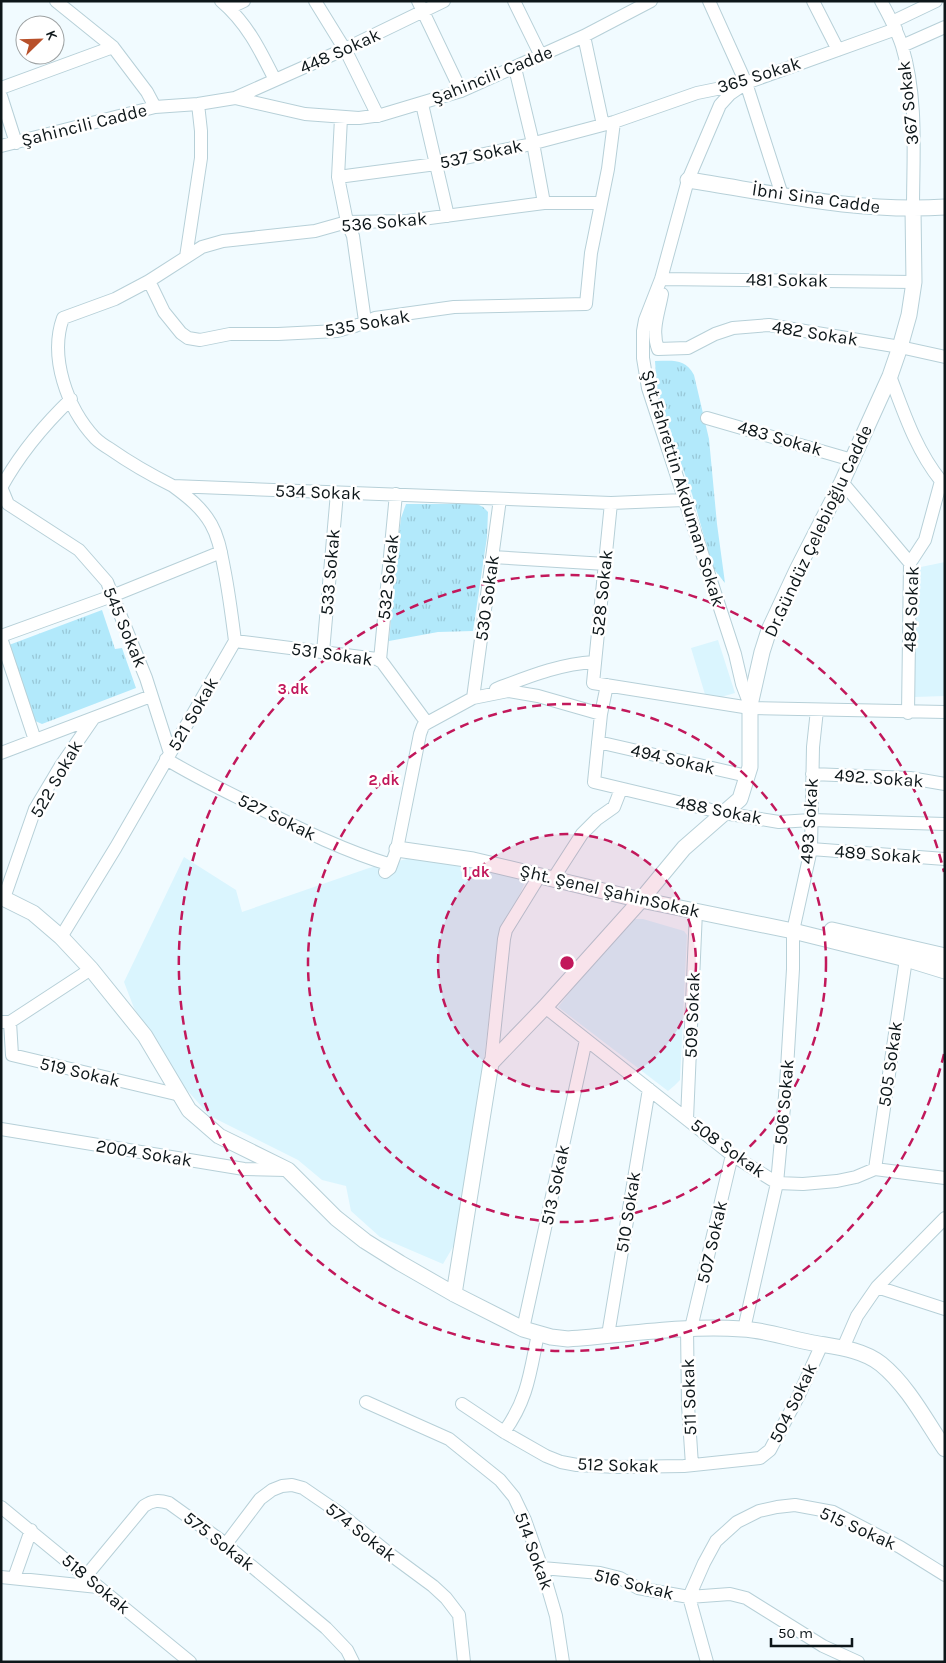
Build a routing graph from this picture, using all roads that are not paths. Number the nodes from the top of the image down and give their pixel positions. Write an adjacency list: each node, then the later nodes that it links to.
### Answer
1 (56, 1): 17 (street)
2 (244, 1): 11 (street)
3 (315, 1): 18 (street)
4 (444, 1): 12 (street, 448 Sokak)
5 (514, 1): 20 (street)
6 (651, 1): 15 (street, Şahincili Cadde)
7 (709, 1): 23 (street)
8 (813, 1): 19 (street)
9 (881, 1): 13 (street, 367 Sokak)
10 (936, 1): 13 (street, 365 Sokak)
11 (225, 5): 22 (street)
12 (420, 6): 18 (street, 448 Sokak); 25 (street)
13 (894, 25): 16 (street, 367 Sokak); 19 (street, 365 Sokak)
14 (945, 28): 16 (street)
15 (584, 36): 20 (street, Şahincili Cadde); 33 (street)
16 (902, 46): 44 (street, 367 Sokak)
17 (114, 47): 24 (street); 30 (street)
18 (345, 49): 22 (street, 448 Sokak); 31 (street)
19 (838, 50): 23 (street, 365 Sokak)
20 (541, 56): 21 (street, Şahincili Cadde)
21 (515, 68): 25 (street, Şahincili Cadde); 35 (street)
22 (275, 80): 27 (street, 448 Sokak)
23 (746, 83): 33 (street, 365 Sokak); 39 (street, Şht.Fahrettin Akduman Sokak); 40 (street)
24 (1, 88)
25 (461, 92): 29 (street, Şahincili Cadde)
26 (1, 96): 34 (street)
27 (235, 98): 28 (street, Şahincili Cadde); 32 (street, Şahincili Cadde)
28 (198, 104): 30 (street, Şahincili Cadde); 47 (street)
29 (422, 104): 31 (street, Şahincili Cadde); 37 (street)
30 (155, 107): 34 (street, Şahincili Cadde)
31 (378, 116): 32 (street, Şahincili Cadde)
32 (341, 118): 38 (street)
33 (613, 122): 35 (street, 537 Sokak); 42 (street)
34 (16, 143): 36 (street, Şahincili Cadde)
35 (533, 143): 37 (street, 537 Sokak); 41 (street)
36 (1, 146)
37 (436, 164): 38 (street, 537 Sokak); 45 (street)
38 (338, 177): 46 (street)
39 (688, 180): 40 (street, İbni Sina Cadde); 48 (street, Şht.Fahrettin Akduman Sokak)
40 (782, 195): 44 (street, İbni Sina Cadde)
41 (544, 202): 42 (street, 536 Sokak); 45 (street, 536 Sokak)
42 (600, 203): 52 (street, 535 Sokak)
43 (945, 207): 44 (street, İbni Sina Cadde)
44 (913, 209): 50 (street, Dr.Gündüz Çelebioğlu Cadde)
45 (448, 216): 46 (street, 536 Sokak)
46 (347, 222): 47 (street, 536 Sokak); 52 (street)
47 (186, 257): 49 (street, 536 Sokak)
48 (661, 279): 50 (street, 481 Sokak); 53 (street, 482 Sokak); 66 (street, Şht.Fahrettin Akduman Sokak)
49 (149, 281): 51 (street, 536 Sokak); 52 (street, 535 Sokak)
50 (914, 282): 53 (street, Dr.Gündüz Çelebioğlu Cadde)
51 (63, 318): 56 (street, 534 Sokak)
52 (365, 321)
53 (900, 347): 54 (street, 482 Sokak); 55 (street, Dr.Gündüz Çelebioğlu Cadde)
54 (944, 354)
55 (890, 376): 58 (street, Dr.Gündüz Çelebioğlu Cadde); 60 (street, 484 Sokak)
56 (71, 399): 61 (street, 534 Sokak); 62 (street)
57 (707, 418): 58 (street, 483 Sokak)
58 (852, 460): 59 (street, Dr.Gündüz Çelebioğlu Cadde)
59 (842, 482): 70 (street); 81 (street, Dr.Gündüz Çelebioğlu Cadde)
60 (944, 482): 70 (street, 484 Sokak)
61 (173, 486): 63 (street, 534 Sokak); 68 (street)
62 (1, 488): 72 (street, 545 Sokak)
63 (337, 493): 64 (street, 534 Sokak); 75 (street, 533 Sokak)
64 (396, 494): 65 (street, 534 Sokak); 76 (street, 532 Sokak)
65 (500, 498): 67 (street, 534 Sokak); 69 (street, 530 Sokak)
66 (684, 500): 67 (street, 534 Sokak); 81 (street, Şht.Fahrettin Akduman Sokak)
67 (611, 504): 71 (street, 528 Sokak)
68 (221, 552): 72 (street); 74 (street)
69 (492, 557): 71 (street); 80 (street, 530 Sokak)
70 (910, 563): 83 (street, 484 Sokak)
71 (606, 564): 77 (street, 528 Sokak)
72 (112, 596): 73 (street); 79 (street, 545 Sokak)
73 (1, 637): 88 (street)
74 (235, 641): 75 (street, 531 Sokak); 91 (street, 521 Sokak)
75 (323, 652): 76 (street, 531 Sokak)
76 (380, 660): 87 (street, 531 Sokak)
77 (594, 662): 78 (street, 528 Sokak); 80 (street)
78 (607, 685): 81 (street); 85 (street, 488 Sokak)
79 (151, 696): 86 (street); 91 (street, 545 Sokak)
80 (473, 698): 85 (street); 87 (street)
81 (750, 707): 82 (street); 93 (street, Dr.Gündüz Çelebioğlu Cadde)
82 (817, 710): 83 (street); 92 (street, 493 Sokak)
83 (908, 712): 84 (street)
84 (945, 712)
85 (601, 714): 89 (street, 488 Sokak)
86 (93, 719): 88 (street); 103 (street, 522 Sokak)
87 (427, 722): 99 (street)
88 (35, 740): 90 (street)
89 (598, 742): 93 (street, 494 Sokak); 95 (street, 488 Sokak)
90 (1, 753)
91 (168, 756): 99 (street, 527 Sokak); 107 (street, 521 Sokak)
92 (812, 774): 94 (street, 492. Sokak); 97 (street, 493 Sokak)
93 (748, 776): 96 (street, Dr.Gündüz Çelebioğlu Cadde)
94 (945, 784)
95 (621, 789): 96 (street, 488 Sokak); 102 (street)
96 (724, 813): 97 (street, 488 Sokak); 104 (street, Dr.Gündüz Çelebioğlu Cadde)
97 (811, 820): 98 (street, 488 Sokak); 100 (street, 493 Sokak)
98 (945, 824)
99 (396, 849): 102 (street, Şht. Şenel ŞahinSokak)
100 (811, 849): 101 (street, 489 Sokak); 106 (street, 493 Sokak)
101 (945, 859)
102 (547, 877): 104 (street, Şht. Şenel ŞahinSokak); 114 (street)
103 (2, 897): 107 (street)
104 (641, 900): 105 (street, Şht. Şenel ŞahinSokak); 111 (street, Dr.Gündüz Çelebioğlu Cadde)
105 (696, 911): 106 (street, Şht. Şenel ŞahinSokak); 117 (street, 509 Sokak)
106 (793, 931): 108 (street, Şht. Şenel ŞahinSokak); 109 (street, Şht. Şenel ŞahinSokak); 123 (street, 506 Sokak)
107 (61, 937): 110 (street)
108 (906, 959): 109 (street, Şht. Şenel ŞahinSokak); 120 (street, 505 Sokak)
109 (945, 964)
110 (91, 969): 112 (street); 116 (street)
111 (545, 1007): 113 (street, 508 Sokak); 114 (street, Dr.Gündüz Çelebioğlu Cadde)
112 (5, 1022): 116 (street, 519 Sokak)
113 (586, 1040): 115 (street, 508 Sokak); 129 (street, 513 Sokak)
114 (491, 1063): 126 (street)
115 (649, 1089): 117 (street, 508 Sokak); 132 (street, 510 Sokak)
116 (180, 1095): 121 (street)
117 (687, 1119): 119 (street, 508 Sokak)
118 (1, 1129): 121 (street, 2004 Sokak)
119 (732, 1155): 123 (street, 508 Sokak); 128 (street, 507 Sokak)
120 (875, 1169): 122 (street, 508 Sokak); 123 (street, 508 Sokak)
121 (288, 1170): 126 (street)
122 (945, 1178)
123 (777, 1183): 130 (street, 506 Sokak)
124 (945, 1218): 125 (street)
125 (877, 1287): 127 (street); 134 (street)
126 (454, 1294): 129 (street)
127 (945, 1309)
128 (689, 1328): 130 (street); 132 (street); 140 (street, 511 Sokak)
129 (523, 1329): 131 (street)
130 (744, 1329): 133 (street)
131 (538, 1334): 132 (street); 137 (street)
132 (608, 1335)
133 (822, 1344): 134 (street); 139 (street, 504 Sokak)
134 (843, 1348): 138 (street)
135 (366, 1402): 144 (street, 514 Sokak)
136 (462, 1404): 137 (street, 512 Sokak)
137 (504, 1432): 140 (street, 512 Sokak)
138 (945, 1449)
139 (760, 1458): 140 (street, 512 Sokak)
140 (692, 1465)
141 (1, 1507): 142 (street, 518 Sokak)
142 (31, 1530): 146 (street, 518 Sokak); 147 (street)
143 (226, 1544): 146 (street, 575 Sokak); 151 (street, 575 Sokak); 152 (street, 574 Sokak)
144 (542, 1568): 149 (street, 516 Sokak); 153 (street, 514 Sokak)
145 (945, 1575): 149 (street, 515 Sokak)
146 (86, 1576): 148 (street, 518 Sokak)
147 (8, 1578): 148 (street)
148 (98, 1587): 150 (street, 518 Sokak)
149 (689, 1597): 154 (street); 155 (street, 516 Sokak)
150 (190, 1662)
151 (353, 1662)
152 (464, 1662)
153 (563, 1662)
154 (707, 1662)
155 (858, 1662)

